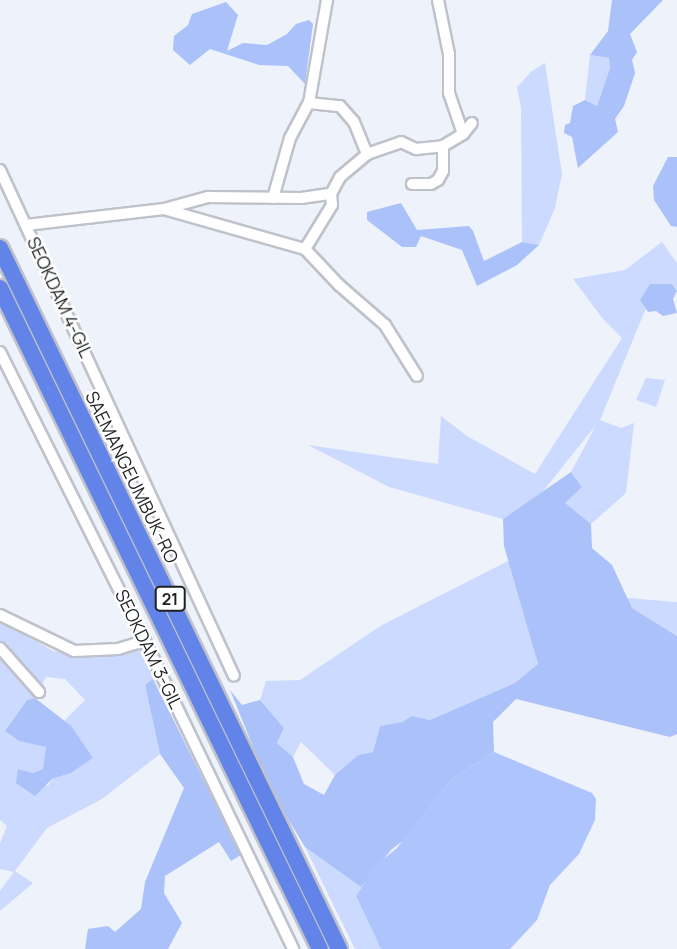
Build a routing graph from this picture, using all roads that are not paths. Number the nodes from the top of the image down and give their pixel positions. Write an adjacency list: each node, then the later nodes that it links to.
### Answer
1 (327, 0): 3 (street)
2 (438, 0): 5 (street)
3 (309, 103): 7 (street); 11 (street)
4 (472, 123): 5 (street)
5 (463, 134): 6 (street)
6 (443, 146): 7 (street); 9 (street)
7 (367, 153): 10 (street)
8 (0, 170): 13 (street, SEOKDAM 4-GIL)
9 (412, 184)
10 (331, 194): 11 (street, SEOKDAM 4-GIL); 15 (street)
11 (273, 198): 12 (street, SEOKDAM 4-GIL)
12 (164, 209): 13 (street, SEOKDAM 4-GIL); 15 (street)
13 (26, 225): 22 (street, SEOKDAM 4-GIL)
14 (0, 248): 26 (highway, SAEMANGEUMBUK-RO / 21)
15 (305, 249): 18 (street)
16 (0, 288): 25 (highway, SAEMANGEUMBUK-RO / 21)
17 (0, 352): 20 (street, SEOKDAM 3-GIL)
18 (417, 376)
19 (0, 615): 20 (street)
20 (145, 641): 24 (street, SEOKDAM 3-GIL)
21 (0, 648): 23 (street)
22 (234, 676)
23 (39, 692)
24 (293, 949)
25 (320, 949)
26 (339, 949)

